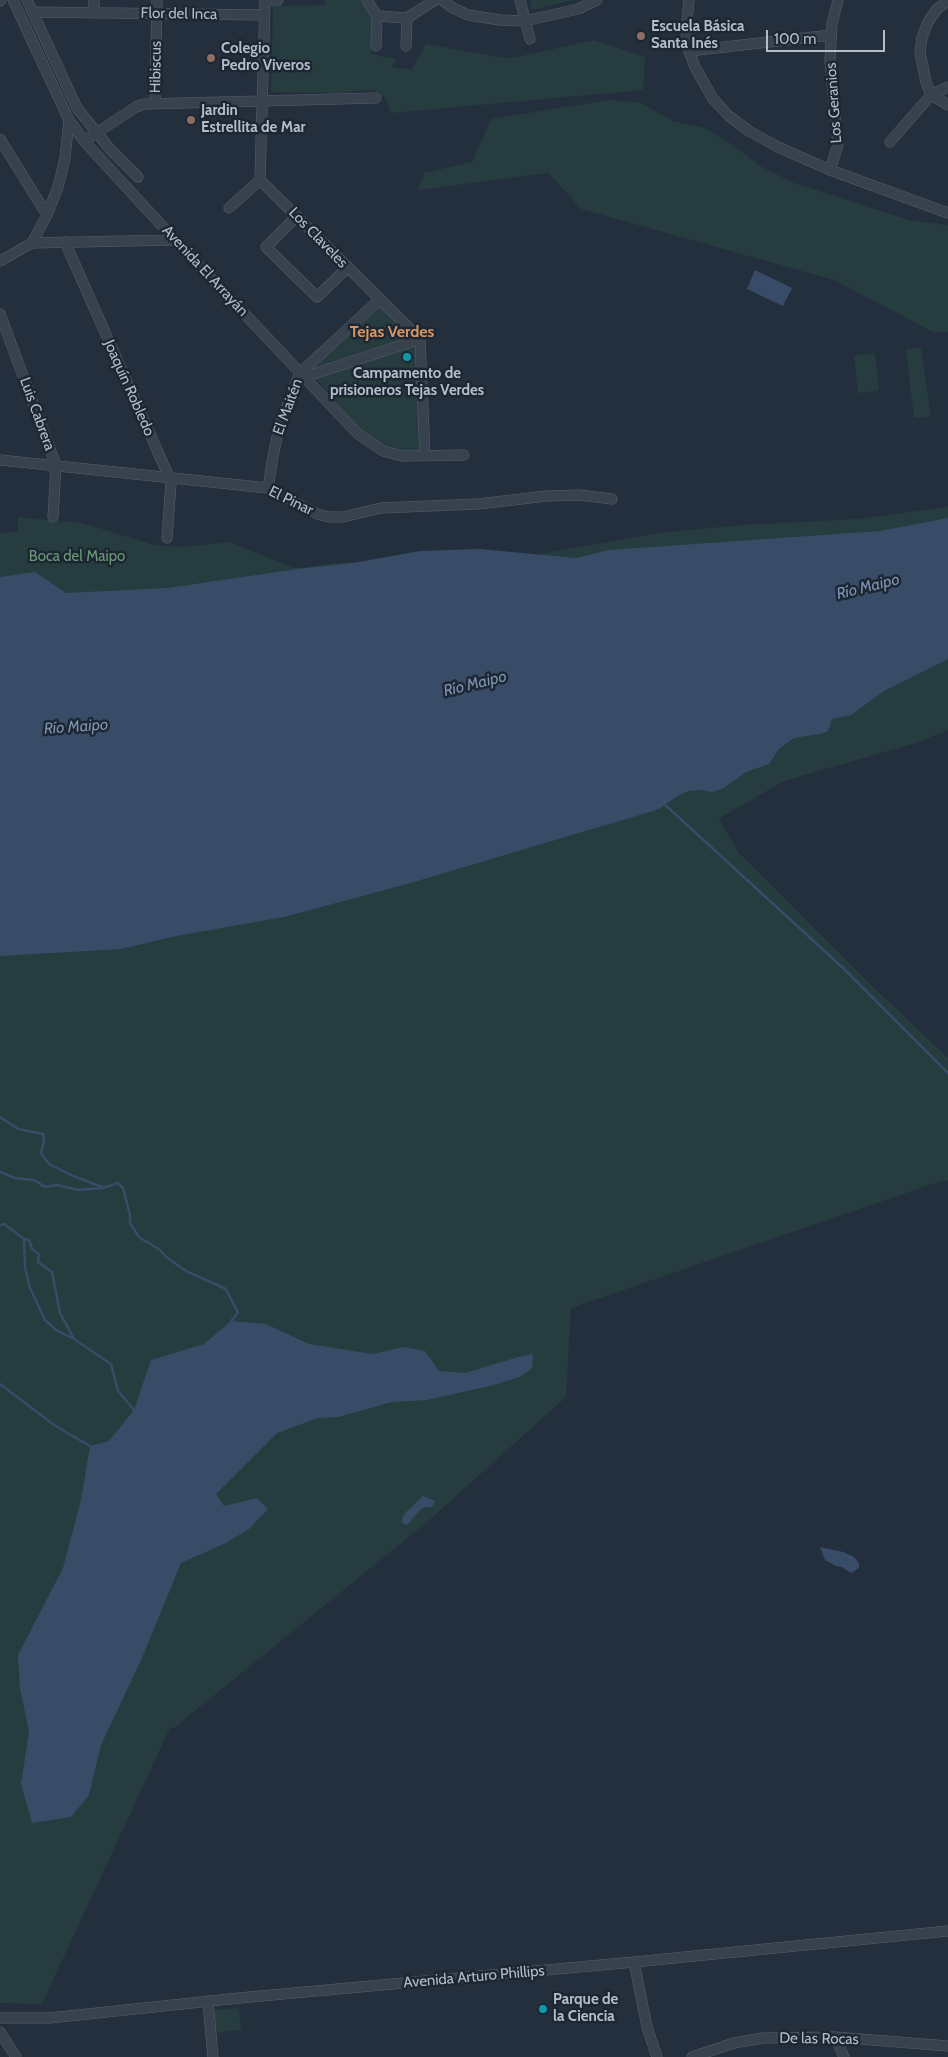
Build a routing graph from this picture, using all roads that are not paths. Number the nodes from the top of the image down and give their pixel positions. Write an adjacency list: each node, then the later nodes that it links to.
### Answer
1 (13, 0): 33 (street, Avenida El Arrayán)
2 (27, 0): 15 (street)
3 (94, 0): 16 (street)
4 (157, 0): 17 (street, Hibiscus)
5 (265, 0): 6 (street); 18 (street)
6 (278, 0)
7 (367, 0): 19 (street)
8 (435, 0): 20 (street)
9 (442, 0): 21 (street)
10 (520, 0): 21 (street)
11 (597, 0): 21 (street)
12 (689, 0): 26 (street)
13 (838, 0): 22 (street, Los Geranios)
14 (948, 1): 28 (street)
15 (33, 12): 16 (street, Flor del Inca); 34 (street)
16 (94, 13): 17 (street, Flor del Inca)
17 (157, 14): 18 (street, Flor del Inca); 31 (street, Hibiscus)
18 (264, 15): 30 (street)
19 (377, 16): 20 (street); 24 (street)
20 (407, 18): 25 (street)
21 (525, 21): 23 (street)
22 (831, 35): 26 (street); 38 (street, Los Geranios)
23 (530, 39)
24 (376, 46)
25 (406, 46)
26 (689, 51): 38 (street)
27 (948, 87): 28 (street)
28 (932, 95): 32 (street); 37 (street)
29 (376, 98): 30 (street)
30 (262, 101): 31 (street); 40 (street)
31 (155, 103): 34 (street)
32 (948, 106)
33 (69, 120): 36 (street, Avenida El Arrayán); 43 (street)
34 (96, 133): 36 (street); 39 (street)
35 (0, 138): 43 (street)
36 (84, 140): 45 (street, Avenida El Arrayán)
37 (890, 142)
38 (830, 170): 42 (street)
39 (138, 177)
40 (260, 180): 41 (street); 44 (street, Los Claveles)
41 (229, 208)
42 (948, 213)
43 (47, 215): 47 (street)
44 (297, 216): 49 (street, Los Claveles); 49 (street)
45 (175, 240): 46 (street); 53 (street, Avenida El Arrayán)
46 (65, 242): 47 (street); 58 (street, Joaquín Robledo)
47 (32, 243): 48 (street)
48 (0, 261)
49 (347, 268): 50 (street, Los Claveles)
50 (379, 300): 52 (street, Los Claveles); 53 (street, El Maitén)
51 (0, 314): 57 (street, Luis Cabrera)
52 (420, 339): 53 (street); 55 (street)
53 (302, 375): 55 (street, Avenida El Arrayán); 59 (street, El Maitén)
54 (464, 455): 55 (street, Avenida El Arrayán)
55 (426, 456)
56 (0, 460): 57 (street, El Pinar)
57 (56, 465): 58 (street, El Pinar); 61 (street, Luis Cabrera)
58 (169, 477): 59 (street, El Pinar); 62 (street, Joaquín Robledo)
59 (268, 488): 60 (street, El Pinar)
60 (612, 499)
61 (53, 517)
62 (167, 538)
63 (948, 1931): 64 (street, Avenida Arturo Phillips)
64 (634, 1962): 65 (street, Avenida Arturo Phillips); 72 (street)
65 (208, 2001): 66 (street, Avenida Arturo Phillips); 71 (street)
66 (0, 2018)
67 (0, 2032): 70 (street)
68 (834, 2037): 69 (street, De las Rocas); 73 (street, De las Rocas); 74 (street)
69 (948, 2046)
70 (16, 2057)
71 (213, 2057)
72 (657, 2057)
73 (692, 2057)
74 (844, 2057)

